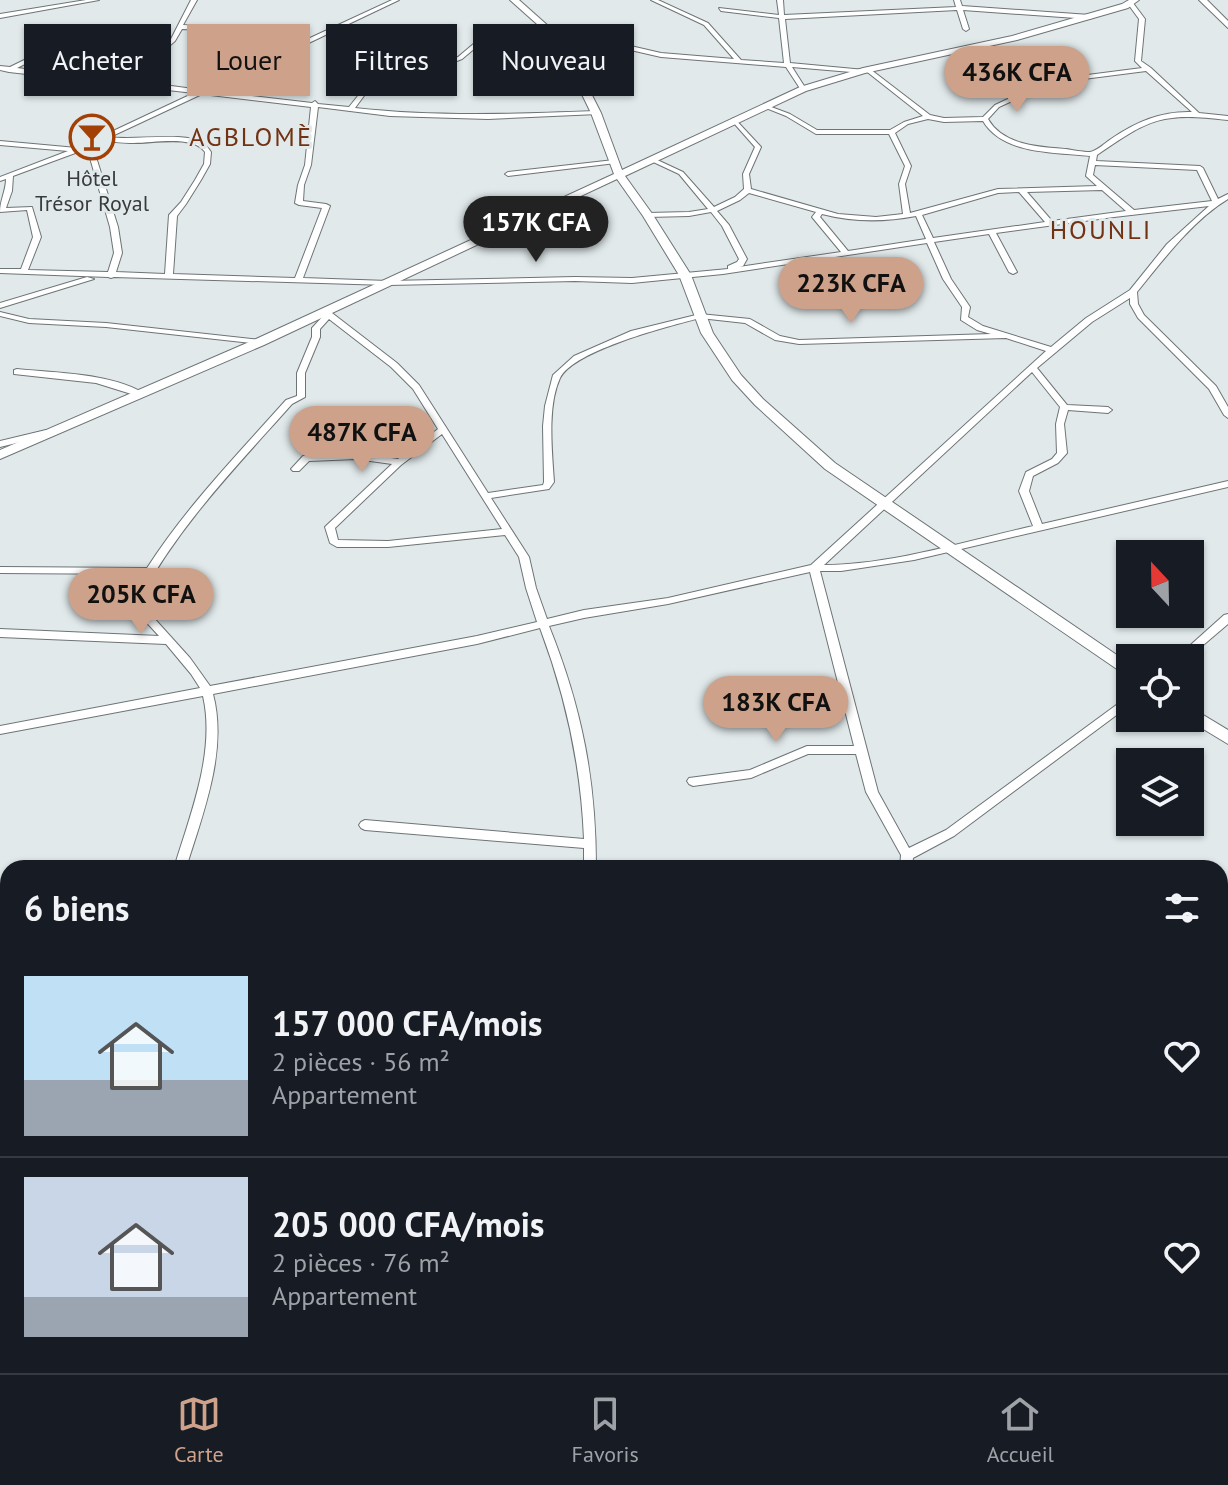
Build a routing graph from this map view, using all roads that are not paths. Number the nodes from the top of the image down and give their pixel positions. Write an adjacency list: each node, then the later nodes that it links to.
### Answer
1 (96, 0): 12 (street)
2 (194, 0): 17 (street)
3 (396, 0): 21 (street)
4 (514, 0): 15 (street)
5 (654, 0): 25 (street)
6 (780, 0): 13 (street)
7 (957, 0): 10 (street)
8 (1203, 0): 16 (street)
9 (1133, 2): 14 (street); 29 (street)
10 (960, 8): 13 (street); 14 (street); 19 (street)
11 (721, 9): 13 (street)
12 (0, 16)
13 (782, 17): 26 (street)
14 (1090, 17): 31 (street)
15 (542, 24)
16 (1228, 26)
17 (181, 27): 18 (street); 20 (street)
18 (187, 27)
19 (966, 29)
20 (171, 40)
21 (310, 40)
22 (473, 47): 40 (street)
23 (634, 48): 24 (street)
24 (693, 57): 25 (street); 30 (street)
25 (738, 60): 26 (street)
26 (787, 64): 31 (street); 34 (street)
27 (24, 65): 32 (street)
28 (0, 68): 32 (street)
29 (1149, 69): 42 (street); 45 (street)
30 (686, 70)
31 (866, 71): 34 (street); 43 (street)
32 (10, 73): 33 (street)
33 (24, 74)
34 (803, 89): 39 (street)
35 (192, 96): 48 (street)
36 (242, 96): 38 (street)
37 (587, 96): 41 (street)
38 (315, 103): 40 (street); 80 (street)
39 (764, 106): 46 (street); 47 (street)
40 (351, 109): 41 (street)
41 (596, 113): 54 (street)
42 (1197, 114): 44 (street); 51 (street)
43 (928, 117): 45 (street); 47 (street)
44 (1228, 118)
45 (985, 119): 51 (street)
46 (734, 120): 52 (street); 59 (street)
47 (891, 132): 68 (street)
48 (101, 138): 50 (street); 79 (street)
49 (0, 143): 50 (street)
50 (78, 150): 56 (street); 78 (street)
51 (1094, 154): 53 (street)
52 (651, 159): 54 (street); 63 (street)
53 (1091, 163): 58 (street); 62 (street)
54 (616, 169): 55 (street); 67 (street); 81 (street)
55 (508, 174)
56 (10, 175): 57 (street); 74 (street)
57 (0, 179)
58 (1104, 188): 60 (street); 65 (street)
59 (748, 190): 63 (street); 64 (street)
60 (1021, 190): 66 (street); 69 (street)
61 (1228, 196): 62 (street)
62 (1216, 203): 65 (street); 82 (street)
63 (713, 211): 67 (street); 75 (street)
64 (820, 211): 68 (street); 72 (street)
65 (1131, 211): 69 (street)
66 (918, 214): 68 (street); 71 (street)
67 (648, 215): 77 (street)
68 (907, 216)
69 (1050, 223): 70 (street)
70 (992, 232): 71 (street); 76 (street)
71 (930, 241): 72 (street); 87 (street)
72 (845, 253): 75 (street)
73 (0, 271): 74 (street)
74 (24, 271): 78 (street)
75 (723, 272): 77 (street)
76 (1013, 272)
77 (685, 275): 81 (street); 86 (street)
78 (107, 276): 79 (street); 83 (street)
79 (169, 277): 80 (street)
80 (299, 278): 81 (street)
81 (388, 283): 85 (street)
82 (1133, 292): 89 (street); 92 (street)
83 (0, 306)
84 (0, 314): 88 (street)
85 (327, 314): 88 (street); 99 (street); 112 (street)
86 (700, 316): 87 (street); 105 (street); 106 (street)
87 (1006, 336): 89 (street)
88 (260, 342): 94 (street)
89 (1052, 350): 90 (street)
90 (1034, 369): 95 (street); 106 (street)
91 (17, 372): 94 (street)
92 (1213, 388): 93 (street); 97 (street)
93 (1228, 388)
94 (141, 394): 98 (street)
95 (1064, 407): 96 (street); 107 (street)
96 (1108, 410)
97 (1228, 415)
98 (61, 429): 100 (street); 101 (street)
99 (443, 429): 102 (street); 105 (street)
100 (0, 444)
101 (0, 455)
102 (400, 462): 103 (street); 108 (street)
103 (296, 469)
104 (1228, 484): 107 (street)
105 (485, 496): 108 (street)
106 (882, 503): 109 (street); 110 (street)
107 (1038, 527): 109 (street)
108 (506, 532): 114 (street)
109 (947, 549): 110 (street); 118 (street)
110 (814, 568): 114 (street); 124 (street)
111 (0, 570): 112 (street)
112 (148, 571): 116 (street)
113 (1228, 618): 117 (street)
114 (545, 625): 119 (street); 127 (street)
115 (0, 633): 116 (street)
116 (167, 640): 119 (street)
117 (1197, 644)
118 (1116, 663)
119 (207, 692): 122 (street); 128 (street)
120 (1116, 709): 131 (street)
121 (1204, 722): 123 (street)
122 (0, 730)
123 (1228, 738)
124 (861, 750): 125 (street); 130 (street)
125 (693, 781)
126 (365, 825): 127 (street)
127 (590, 844): 129 (street)
128 (182, 860)
129 (590, 860)
130 (906, 860)
131 (909, 860)

